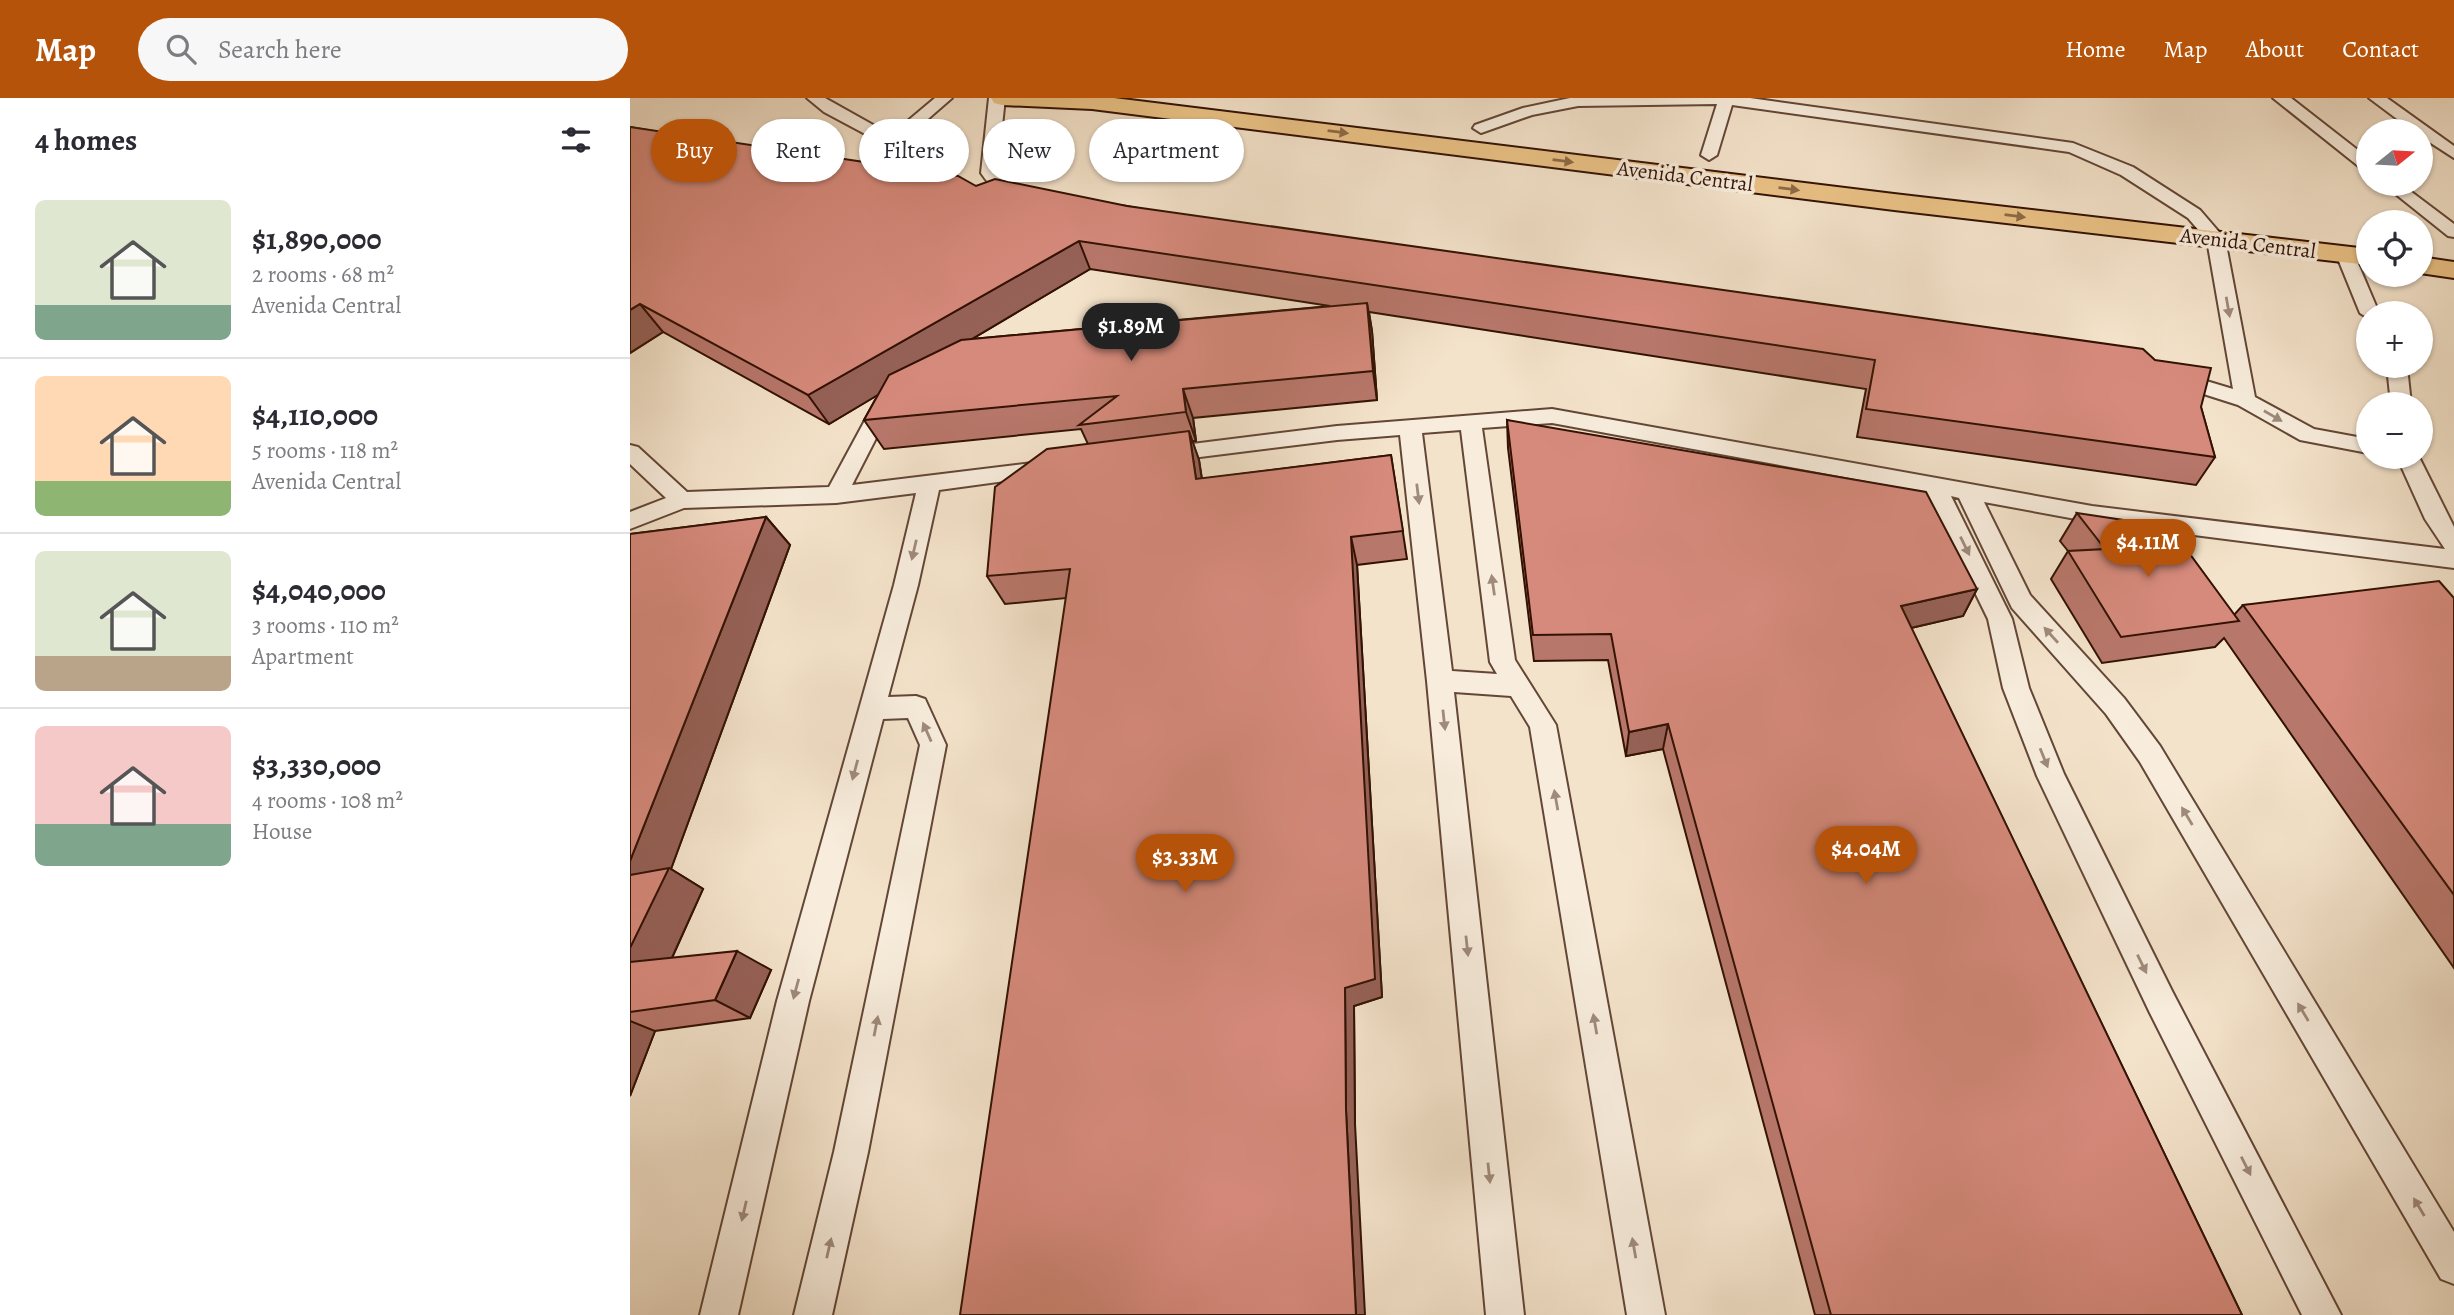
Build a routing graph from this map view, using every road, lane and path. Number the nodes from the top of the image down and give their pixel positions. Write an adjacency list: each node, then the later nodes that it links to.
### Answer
1 (816, 98): 9 (lane)
2 (944, 98): 8 (lane)
3 (1000, 98): 19 (lane); 24 (highway, Avenida Central, one-way to 24)
4 (1237, 98): 10 (highway, Avenida Central)
5 (1726, 98): 10 (lane); 16 (lane); 21 (lane)
6 (2281, 98): 15 (lane)
7 (2377, 98): 12 (lane)
8 (919, 119)
9 (859, 124)
10 (1481, 128): 11 (highway, Avenida Central)
11 (1602, 142)
12 (2452, 151): 14 (lane)
13 (1682, 152): 16 (highway, Avenida Central)
14 (2433, 152)
15 (2356, 154)
16 (1709, 155): 17 (highway, Avenida Central)
17 (1737, 159)
18 (2407, 196): 22 (lane)
19 (1045, 197)
20 (2097, 202): 21 (highway, Avenida Central)
21 (2194, 214): 23 (highway, Avenida Central); 24 (lane)
22 (2454, 232)
23 (2356, 234)
24 (2216, 239): 27 (highway, Avenida Central); 32 (lane, one-way to 32)
25 (2433, 243): 26 (highway)
26 (2454, 246)
27 (2356, 256)
28 (2433, 267): 29 (highway)
29 (2454, 270)
30 (2159, 373): 32 (lane)
31 (908, 392): 43 (lane)
32 (2245, 400): 35 (lane, one-way to 35)
33 (1471, 422): 34 (lane); 41 (lane); 50 (lane, one-way to 33)
34 (1410, 426): 37 (lane); 49 (lane, one-way to 49)
35 (2356, 444)
36 (630, 452): 44 (lane)
37 (1133, 458)
38 (1065, 466): 40 (lane)
39 (2413, 469): 46 (lane)
40 (929, 483): 43 (lane); 51 (lane, one-way to 51)
41 (1934, 485): 42 (lane); 48 (lane, one-way to 48)
42 (1967, 491): 47 (lane); 48 (lane)
43 (836, 495): 44 (lane)
44 (682, 500): 45 (lane)
45 (630, 521)
46 (2454, 545)
47 (2454, 559)
48 (2010, 610): 52 (lane, one-way to 48); 57 (lane, one-way to 57)
49 (1440, 681): 50 (lane); 55 (lane, one-way to 55)
50 (1519, 687): 56 (lane, one-way to 50)
51 (871, 709): 53 (lane, one-way to 53); 54 (lane, one-way to 51)
52 (2454, 1266)
53 (719, 1315)
54 (813, 1315)
55 (1505, 1315)
56 (1646, 1315)
57 (2322, 1315)

